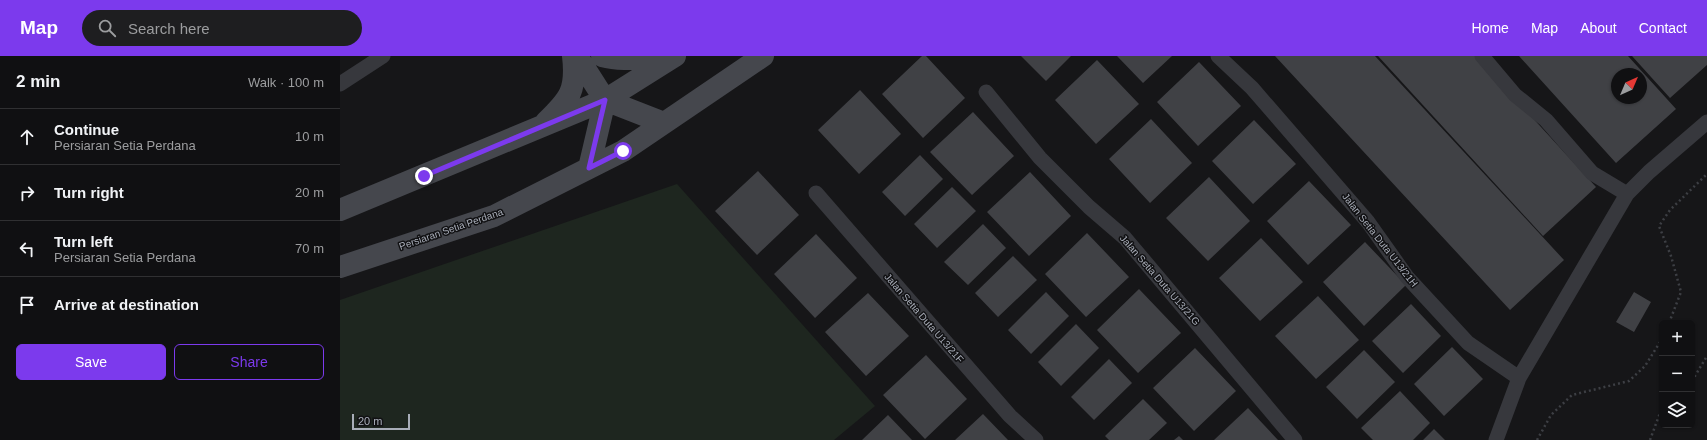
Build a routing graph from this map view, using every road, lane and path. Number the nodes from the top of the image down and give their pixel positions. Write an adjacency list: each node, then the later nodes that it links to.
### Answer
1 (383, 56): 9 (street)
2 (573, 56): 14 (main road)
3 (577, 56): 11 (main road)
4 (602, 56): 8 (main road)
5 (763, 56): 13 (main road, Persiaran Setia Perdana)
6 (1218, 56): 27 (street, Jalan Setia Duta U13/21H)
7 (1482, 56): 18 (street)
8 (673, 57): 11 (main road)
9 (340, 84)
10 (986, 92): 30 (street, Jalan Setia Duta U13/21G)
11 (605, 100): 13 (main road); 14 (main road); 15 (main road)
12 (1707, 122): 18 (street)
13 (664, 123): 15 (main road, Persiaran Setia Perdana)
14 (541, 127): 19 (main road)
15 (589, 168): 22 (main road, Persiaran Setia Perdana)
16 (1707, 174): 23 (path)
17 (816, 193): 29 (street, Jalan Setia Duta U13/21F)
18 (1627, 194): 27 (street)
19 (370, 197): 20 (main road); 21 (main road)
20 (340, 210)
21 (340, 215)
22 (340, 267)
23 (1670, 320)
24 (1659, 343): 32 (path)
25 (1707, 356): 26 (path)
26 (1695, 376)
27 (1519, 378): 31 (street)
28 (1659, 416): 33 (path)
29 (1036, 440)
30 (1295, 440)
31 (1496, 440)
32 (1537, 440)
33 (1650, 440)

